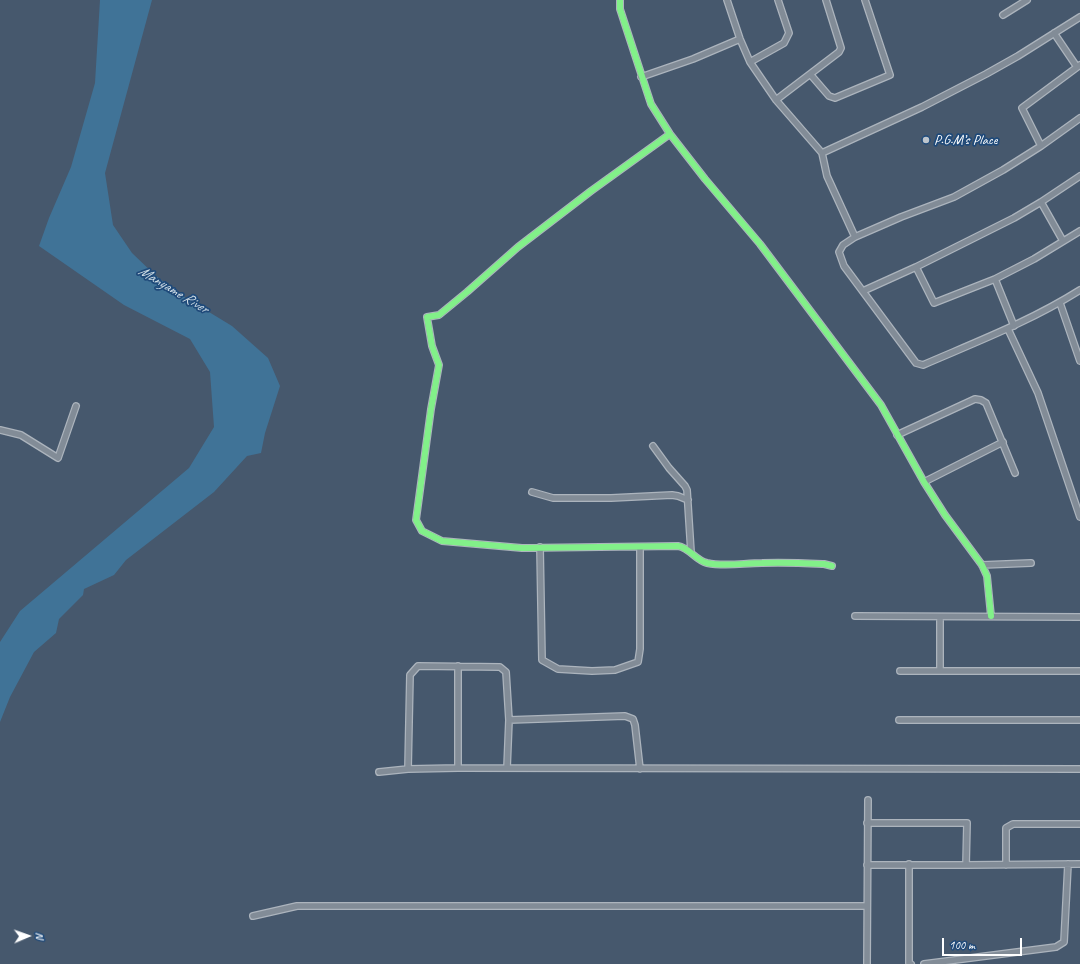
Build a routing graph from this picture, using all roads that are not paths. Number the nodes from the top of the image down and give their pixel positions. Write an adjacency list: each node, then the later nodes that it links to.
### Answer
1 (620, 0): 14 (street)
2 (727, 0): 10 (street)
3 (778, 0): 11 (street)
4 (826, 0): 13 (street)
5 (865, 0): 13 (street)
6 (1027, 0): 7 (street)
7 (1003, 15)
8 (1080, 17): 9 (street)
9 (1054, 33): 12 (street); 19 (street)
10 (740, 39): 11 (street); 14 (street)
11 (750, 62): 15 (street)
12 (1078, 66): 18 (street)
13 (810, 74): 15 (street)
14 (641, 76): 17 (street)
15 (776, 100): 19 (street)
16 (1080, 118): 18 (street)
17 (670, 134): 35 (street); 43 (street)
18 (1041, 146): 23 (street)
19 (822, 153): 23 (street)
20 (1080, 176): 21 (street)
21 (1041, 202): 24 (street); 25 (street)
22 (1080, 231): 24 (street)
23 (856, 236): 27 (street)
24 (1063, 241): 26 (street)
25 (916, 267): 26 (street); 27 (street)
26 (994, 279): 30 (street)
27 (863, 290): 31 (street)
28 (1080, 290): 29 (street)
29 (1060, 303): 30 (street); 32 (street)
30 (1014, 326): 31 (street)
31 (1008, 329): 42 (street)
32 (1080, 361)
33 (76, 406): 34 (street)
34 (0, 430)
35 (897, 435): 36 (street); 39 (street)
36 (1003, 442): 38 (street); 39 (street)
37 (653, 446): 41 (street)
38 (1015, 473)
39 (924, 482): 47 (street)
40 (532, 492): 41 (street)
41 (688, 500): 45 (street)
42 (1080, 517)
43 (540, 547): 44 (street); 44 (street)
44 (640, 547): 45 (street)
45 (691, 552): 48 (street)
46 (1032, 563): 47 (street)
47 (982, 565): 50 (street)
48 (832, 566)
49 (855, 616): 51 (street)
50 (990, 616): 51 (street); 52 (street)
51 (940, 617): 54 (street)
52 (1080, 617)
53 (458, 666): 57 (street); 60 (street); 62 (street)
54 (940, 670): 55 (street); 56 (street)
55 (900, 671)
56 (1080, 671)
57 (509, 720): 61 (street); 63 (street)
58 (899, 720): 59 (street)
59 (1080, 720)
60 (458, 768): 61 (street); 62 (street)
61 (507, 768): 63 (street)
62 (408, 769): 65 (street)
63 (640, 769): 64 (street)
64 (1080, 769)
65 (378, 772)
66 (868, 800): 67 (street)
67 (867, 823): 69 (street); 74 (street)
68 (1080, 824): 73 (street)
69 (867, 864): 70 (street); 75 (street)
70 (909, 864): 74 (street); 78 (street)
71 (1068, 864): 72 (street); 73 (street); 79 (street)
72 (1080, 864)
73 (1006, 865): 74 (street)
74 (966, 866)
75 (866, 906): 76 (street); 77 (street)
76 (253, 916)
77 (867, 964)
78 (911, 964)
79 (924, 964)

